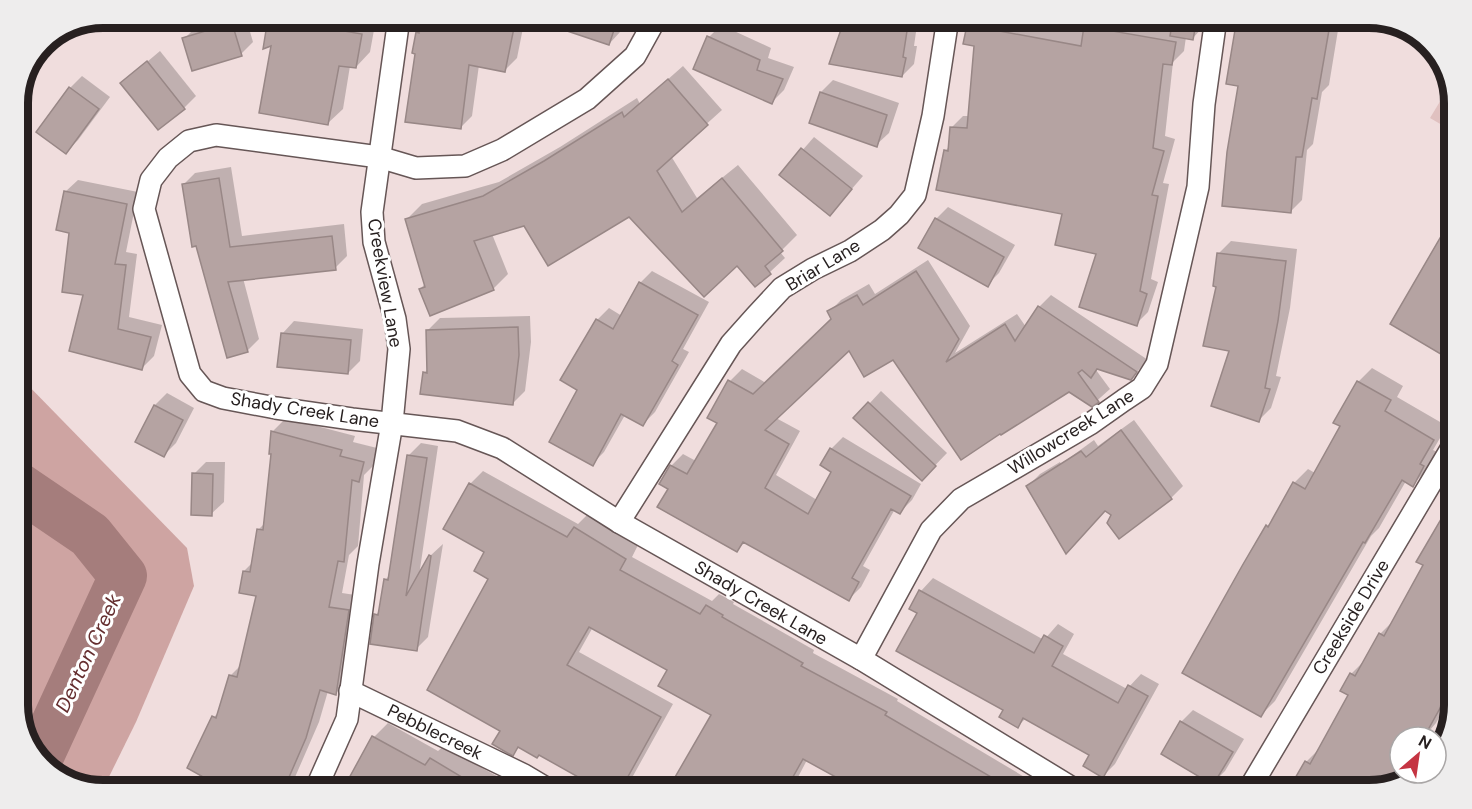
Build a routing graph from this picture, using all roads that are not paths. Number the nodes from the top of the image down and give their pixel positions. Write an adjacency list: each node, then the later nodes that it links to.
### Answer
1 (398, 28): 5 (street, Creekview Lane)
2 (650, 28): 5 (street, Shady Creek Lane)
3 (946, 28): 8 (street, Briar Lane)
4 (1215, 28): 9 (street, Willowcreek Lane)
5 (379, 157): 6 (street, Creekview Lane); 6 (street, Shady Creek Lane)
6 (392, 423): 8 (street, Shady Creek Lane); 10 (street, Creekview Lane)
7 (1444, 462): 14 (street, Creekside Drive)
8 (619, 522): 9 (street, Shady Creek Lane)
9 (861, 659): 13 (street, Shady Creek Lane)
10 (350, 691): 11 (street, Creekview Lane); 12 (street, Pebblecreek)
11 (320, 780)
12 (532, 780)
13 (1059, 780)
14 (1255, 780)

